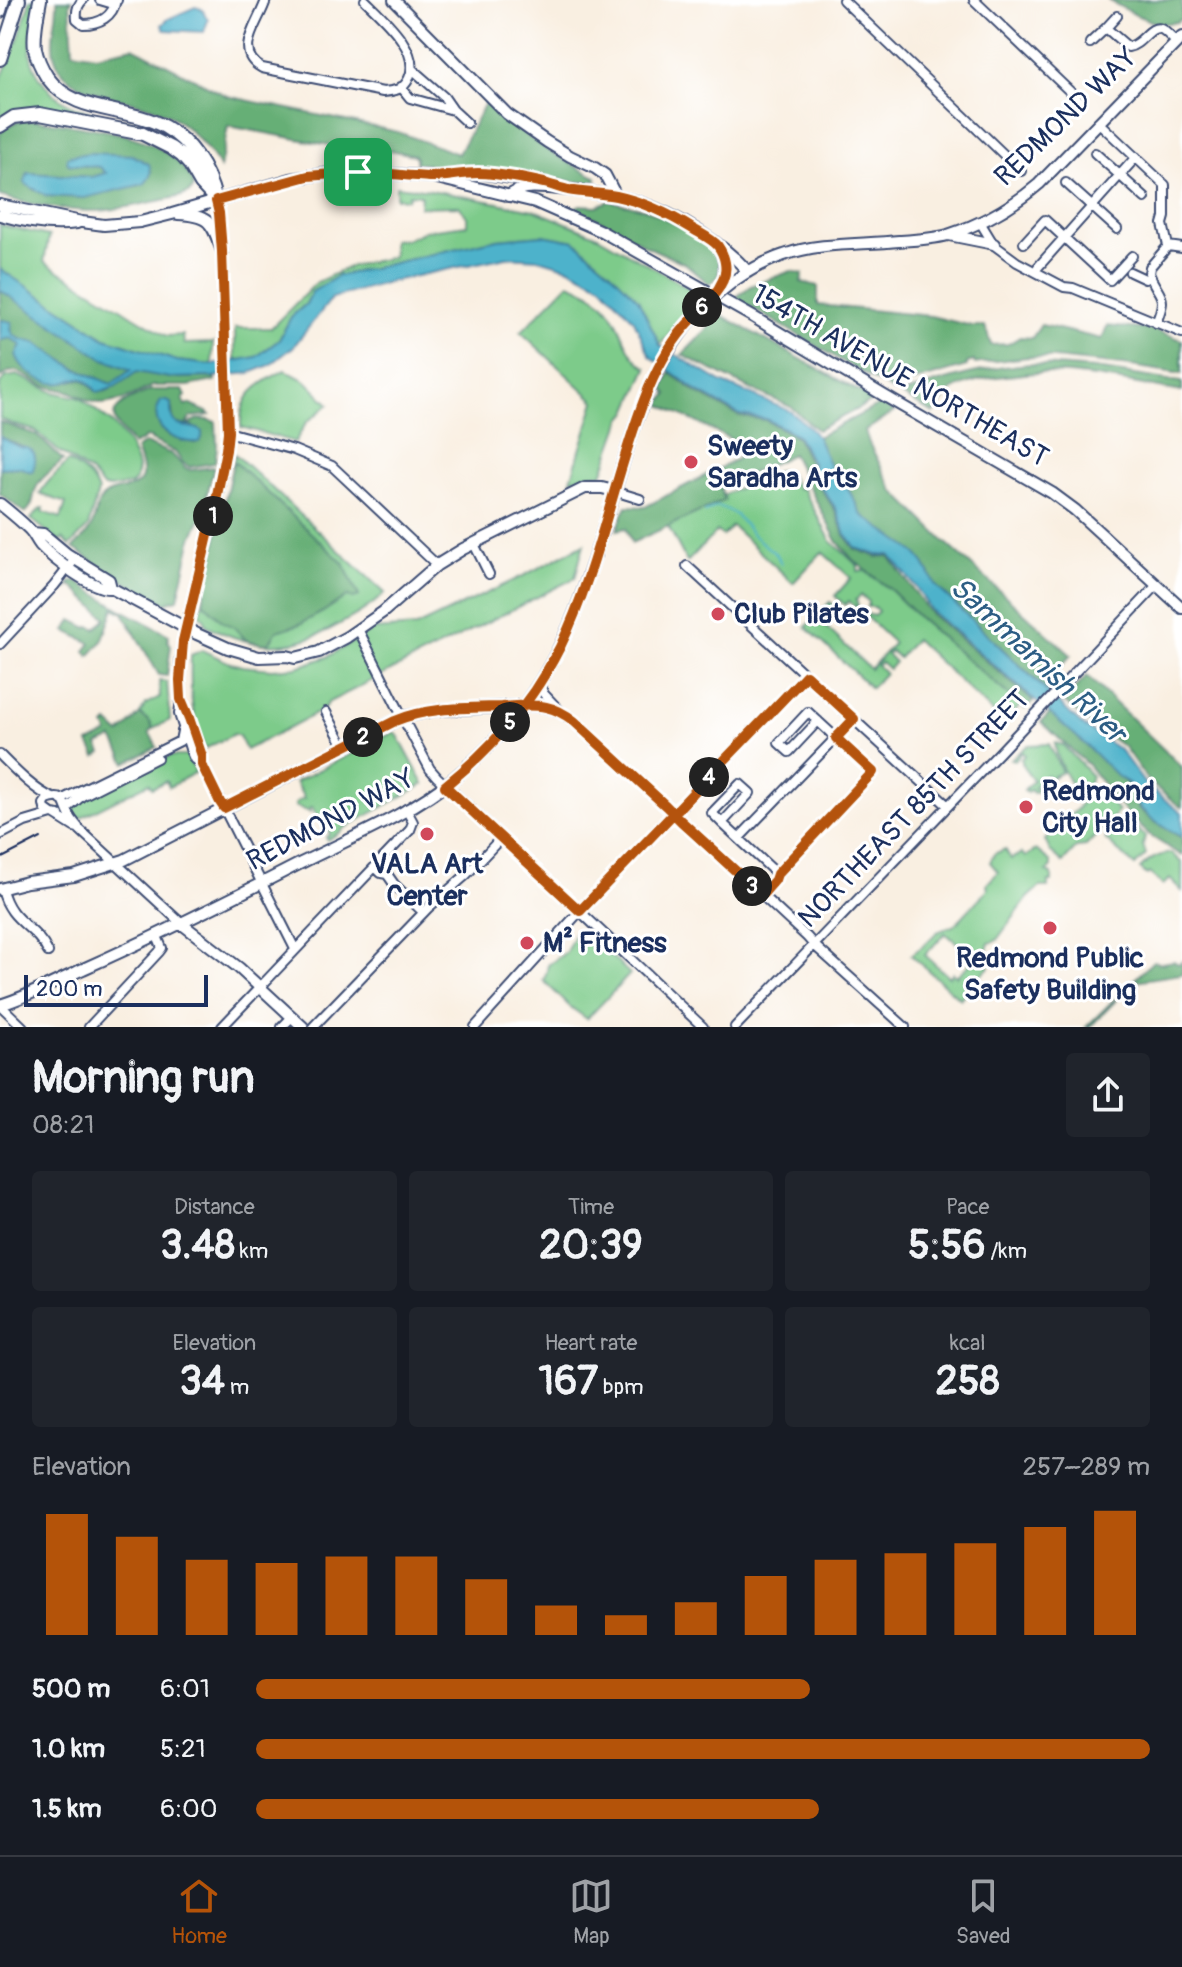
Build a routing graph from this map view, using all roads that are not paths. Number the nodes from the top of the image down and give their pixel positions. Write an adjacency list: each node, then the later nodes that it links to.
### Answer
1 (3, 0): 12 (highway)
2 (19, 0): 17 (highway)
3 (40, 0): 35 (highway)
4 (83, 0): 6 (street)
5 (100, 0): 6 (street)
6 (116, 0)
7 (266, 0): 19 (street)
8 (365, 0): 18 (street)
9 (394, 0): 33 (main road)
10 (843, 0): 27 (street)
11 (974, 0): 20 (street)
12 (0, 11)
13 (1117, 16): 14 (street)
14 (1106, 28): 15 (street); 16 (street)
15 (1180, 39): 22 (main road, REDMOND WAY)
16 (1090, 43)
17 (0, 59)
18 (412, 69): 19 (street); 21 (street)
19 (404, 84): 21 (street)
20 (1080, 101)
21 (453, 110): 23 (street)
22 (1098, 122): 26 (street); 41 (main road, REDMOND WAY)
23 (467, 123)
24 (0, 126): 35 (highway)
25 (1095, 153): 28 (street)
26 (1136, 157): 28 (street); 48 (street)
27 (1021, 171)
28 (1120, 175): 34 (street); 37 (street)
29 (433, 177): 31 (main road); 32 (main road, 154TH AVENUE NORTHEAST); 35 (main road)
30 (1066, 183): 37 (street)
31 (565, 189): 32 (main road); 33 (main road)
32 (508, 196): 70 (main road, 154TH AVENUE NORTHEAST)
33 (616, 196): 45 (main road)
34 (1145, 198)
35 (216, 201): 38 (main road); 50 (street)
36 (0, 205): 40 (main road)
37 (1092, 206): 42 (street); 44 (street)
38 (172, 214): 40 (main road); 50 (main road)
39 (0, 215): 40 (main road)
40 (82, 222)
41 (980, 222): 43 (main road, REDMOND WAY); 47 (street)
42 (1117, 229)
43 (947, 235): 47 (main road); 54 (main road, REDMOND WAY)
44 (1064, 237): 46 (street); 52 (street); 53 (street)
45 (716, 243): 54 (main road); 57 (main road)
46 (1024, 243)
47 (994, 244): 51 (street)
48 (1168, 246): 49 (street); 56 (street)
49 (1182, 248)
50 (222, 251): 61 (street)
51 (1007, 254): 53 (street); 58 (street)
52 (1132, 256)
53 (1038, 267): 58 (street)
54 (748, 272): 57 (main road, REDMOND WAY)
55 (1130, 272): 56 (street)
56 (1150, 277): 59 (street)
57 (730, 279): 62 (main road, REDMOND WAY, bridge)
58 (1073, 288): 59 (street)
59 (1156, 323): 60 (street)
60 (1182, 333)
61 (228, 432): 67 (street); 72 (street)
62 (614, 491): 63 (street); 65 (main road); 77 (main road, REDMOND WAY)
63 (640, 499)
64 (0, 504): 66 (main road)
65 (474, 544): 67 (main road); 69 (street)
66 (72, 564): 72 (main road); 74 (street)
67 (437, 565): 73 (main road)
68 (687, 566): 76 (street)
69 (489, 574)
70 (1157, 585): 71 (main road, 154TH AVENUE NORTHEAST); 96 (street, NORTHEAST 85TH STREET)
71 (1182, 608)
72 (185, 628): 73 (main road); 78 (street)
73 (358, 629): 83 (street)
74 (4, 633): 75 (street)
75 (0, 644)
76 (806, 675): 84 (street); 100 (street)
77 (539, 684): 79 (main road, REDMOND WAY); 82 (street)
78 (181, 699): 80 (street); 86 (street)
79 (523, 706): 82 (street); 83 (main road); 93 (main road, REDMOND WAY)
80 (186, 709): 88 (street); 91 (street)
81 (326, 712): 89 (street)
82 (560, 712): 100 (street)
83 (403, 717): 89 (main road); 93 (street)
84 (854, 719): 87 (street); 96 (street)
85 (818, 721): 85 (street); 87 (street)
86 (182, 726): 88 (street); 94 (street)
87 (836, 738): 107 (street); 110 (street)
88 (187, 743): 91 (street); 98 (street)
89 (344, 746): 97 (main road)
90 (0, 755): 92 (street)
91 (202, 765): 97 (street)
92 (26, 779): 94 (street); 95 (street)
93 (445, 786): 99 (main road, REDMOND WAY); 106 (street)
94 (57, 799): 95 (street); 98 (street)
95 (44, 805): 101 (street); 102 (street)
96 (948, 806): 118 (street, NORTHEAST 85TH STREET)
97 (224, 808): 108 (main road); 111 (street)
98 (68, 809): 101 (street); 104 (street)
99 (406, 809): 109 (street); 111 (main road, REDMOND WAY)
100 (673, 814): 113 (street); 114 (street)
101 (54, 815): 102 (street); 104 (street)
102 (25, 822): 105 (street)
103 (722, 823): 103 (street); 107 (street)
104 (78, 828): 108 (street)
105 (0, 835)
106 (501, 838): 114 (street); 115 (street)
107 (739, 838): 110 (street)
108 (116, 863): 112 (main road); 116 (street)
109 (375, 867): 115 (street); 119 (street)
110 (777, 874): 113 (street)
111 (261, 884): 116 (main road, REDMOND WAY); 119 (street)
112 (1, 889): 120 (street)
113 (762, 895): 118 (street)
114 (580, 911): 130 (street); 131 (street)
115 (423, 912): 129 (street)
116 (182, 924): 117 (main road, REDMOND WAY); 121 (main road)
117 (157, 936): 122 (main road, REDMOND WAY); 125 (street)
118 (814, 945): 132 (street, NORTHEAST 85TH STREET); 133 (street)
119 (295, 949): 121 (street)
120 (48, 952)
121 (259, 986): 123 (main road); 126 (street)
122 (0, 1005): 124 (street)
123 (292, 1017): 127 (street); 128 (main road)
124 (23, 1027)
125 (89, 1027)
126 (222, 1027)
127 (282, 1027)
128 (303, 1027)
129 (313, 1027)
130 (475, 1027)
131 (703, 1027)
132 (735, 1027)
133 (905, 1027)

